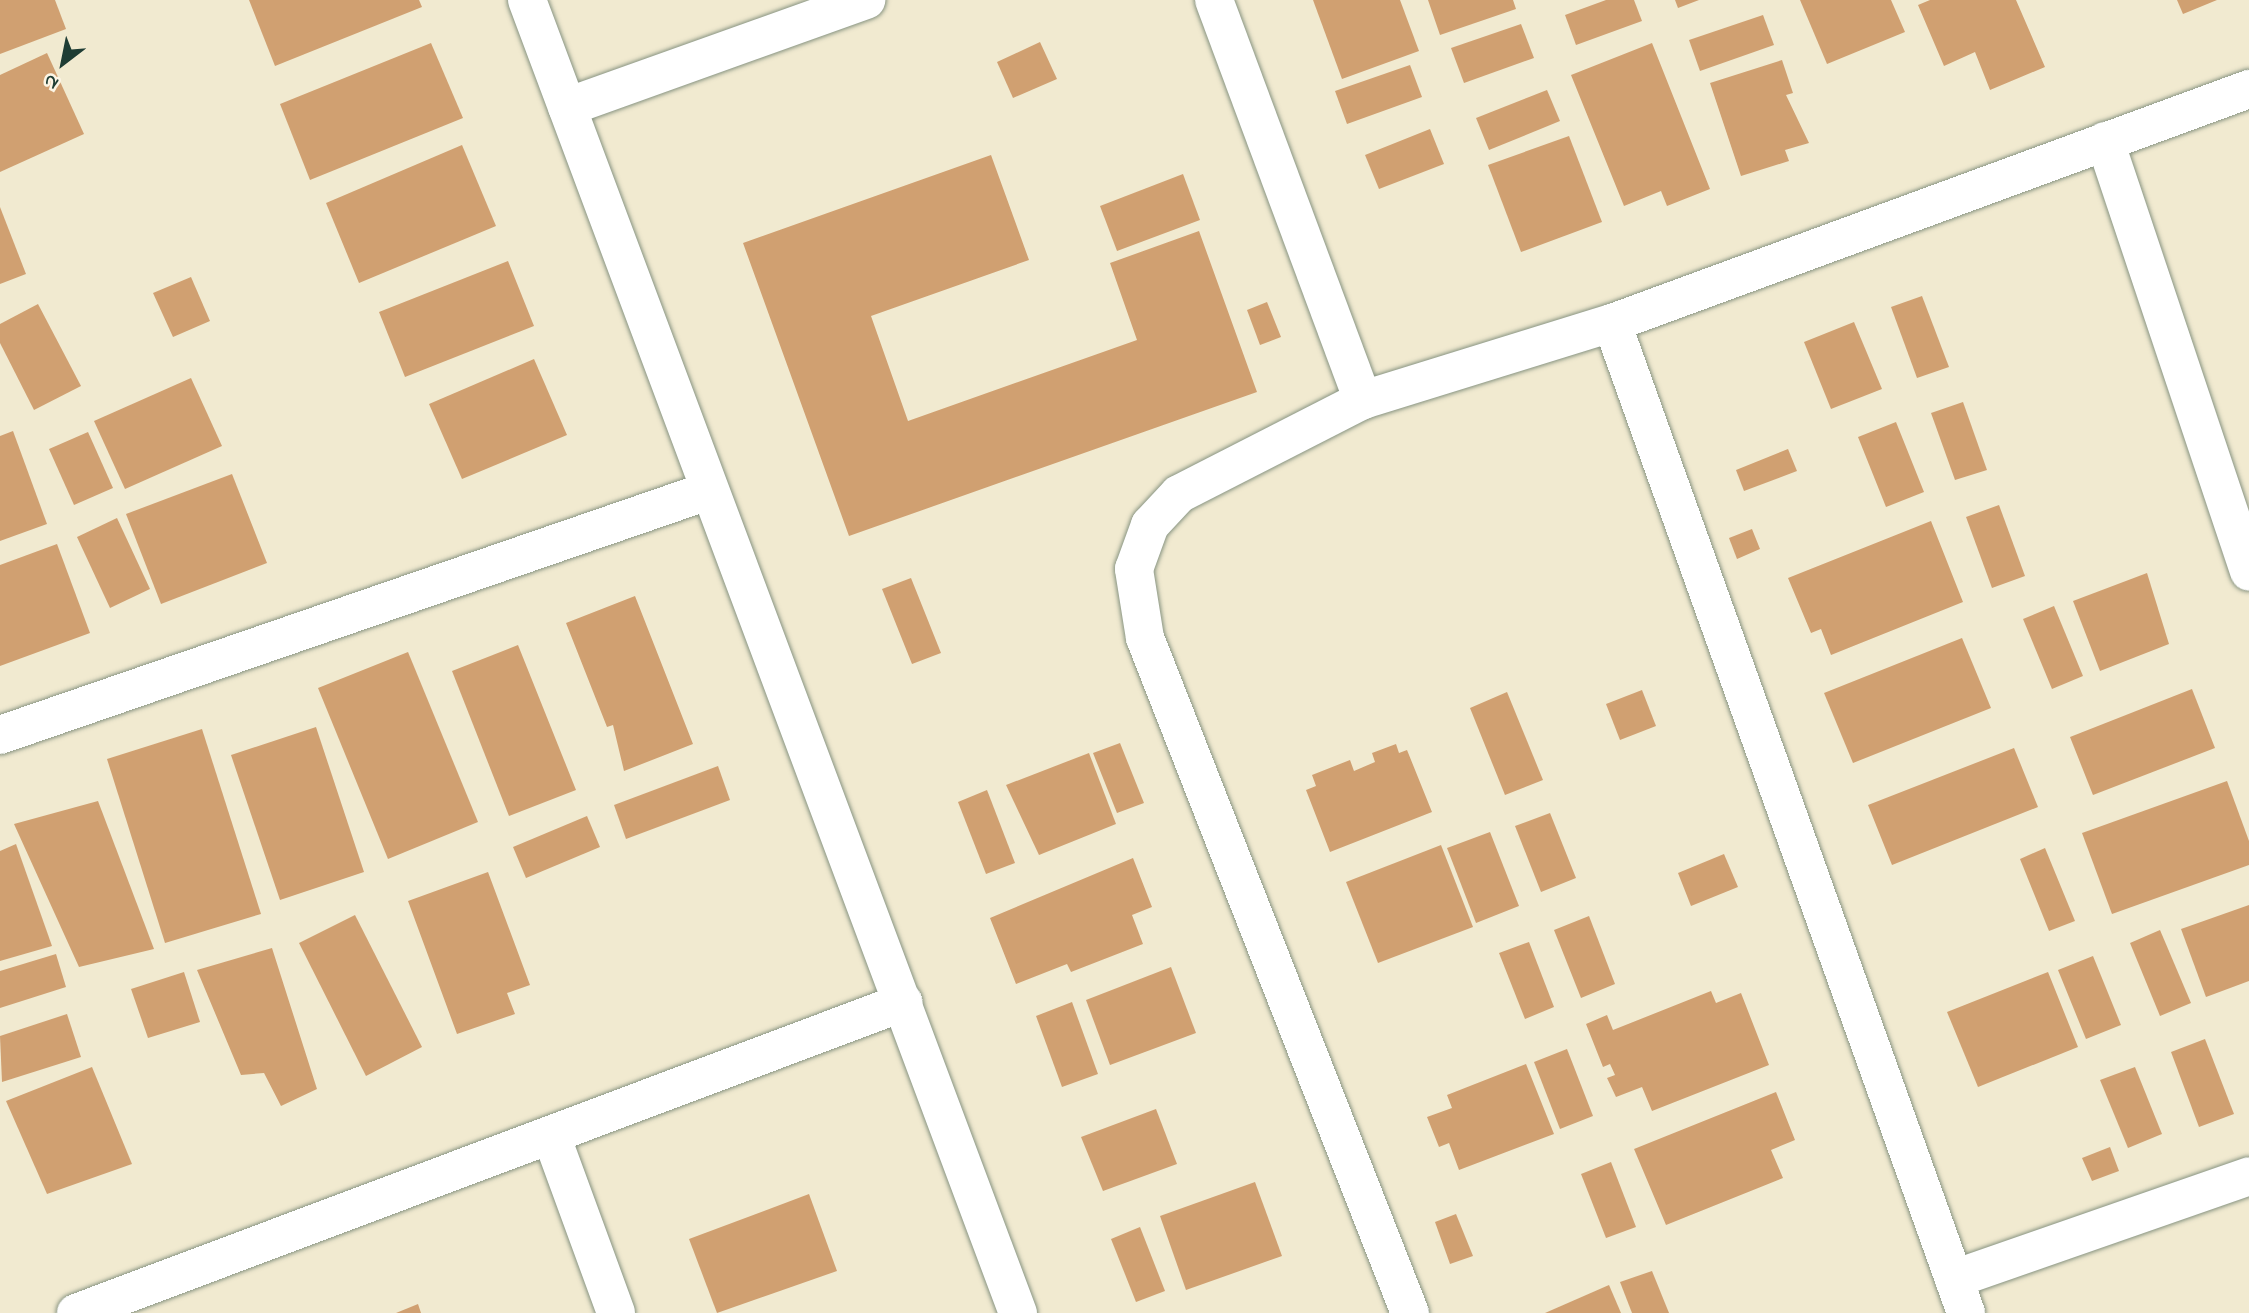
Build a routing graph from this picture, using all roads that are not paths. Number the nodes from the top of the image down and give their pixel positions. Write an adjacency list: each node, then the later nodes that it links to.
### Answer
1 (527, 0): 5 (street)
2 (866, 0): 5 (street)
3 (1214, 0): 8 (street)
4 (2249, 89): 6 (street)
5 (567, 107): 9 (street)
6 (2105, 141): 7 (street); 10 (street)
7 (1612, 323): 8 (street); 15 (street)
8 (1363, 400): 19 (street)
9 (708, 491): 11 (street); 12 (street)
10 (2249, 572)
11 (0, 735)
12 (904, 1002): 13 (street); 18 (street)
13 (551, 1135): 16 (street); 17 (street)
14 (2249, 1176): 15 (street)
15 (1960, 1296)
16 (76, 1313)
17 (616, 1313)
18 (1018, 1313)
19 (1410, 1313)

